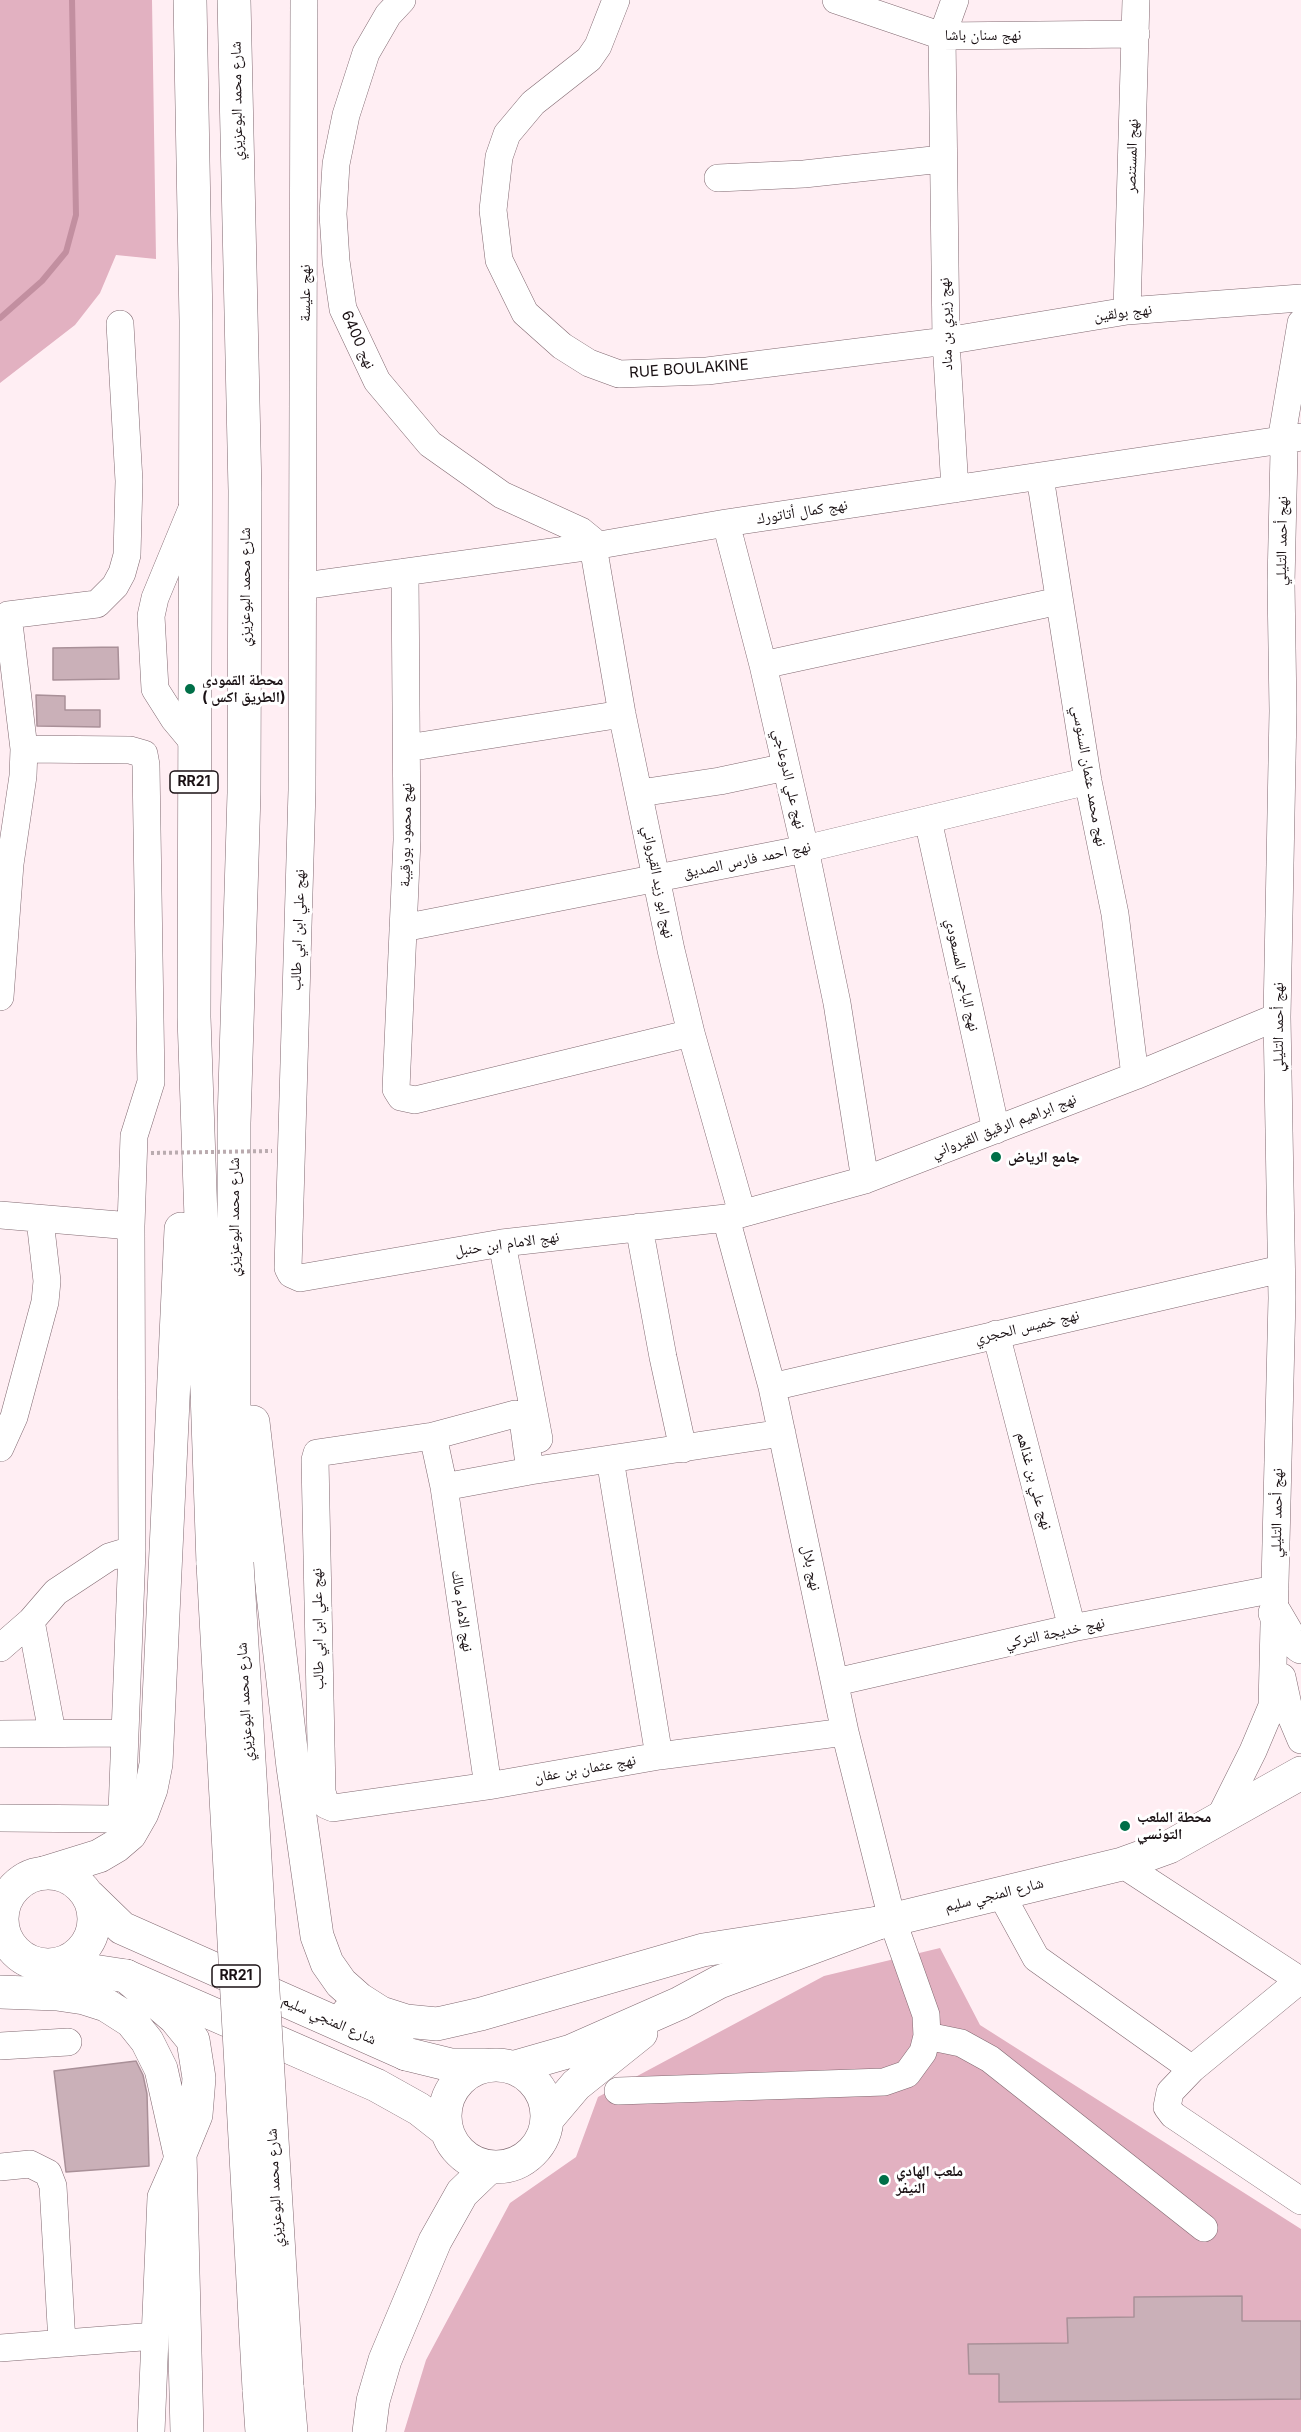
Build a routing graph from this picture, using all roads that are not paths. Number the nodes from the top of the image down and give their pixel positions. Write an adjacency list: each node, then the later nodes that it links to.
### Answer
1 (190, 0): 23 (main road, شارع محمد البوعزيزي / RR21)
2 (234, 0): 50 (main road, شارع محمد البوعزيزي / RR21)
3 (304, 0): 14 (street, نهج عليسة)
4 (402, 0): 13 (street, نهج 6400)
5 (616, 0): 19 (street, RUE BOULAKINE)
6 (836, 0): 10 (street, نهج سنان باشا)
7 (955, 0): 10 (street, نهج زيري بن مناد)
8 (1136, 0): 9 (street, نهج المستنصر)
9 (1136, 34): 10 (street, نهج سنان باشا); 16 (street, نهج المستنصر)
10 (942, 36): 11 (street, نهج زيري بن مناد)
11 (942, 159): 12 (street); 19 (street, نهج زيري بن مناد)
12 (718, 178)
13 (333, 214): 14 (street); 25 (street, نهج 6400)
14 (305, 217): 27 (street, نهج عليسة)
15 (1301, 298): 16 (street, نهج بولقين)
16 (1127, 311): 19 (street, نهج بولقين)
17 (1301, 323): 20 (street, نهج أحمد التليلي)
18 (120, 324): 30 (street)
19 (946, 341): 22 (street, نهج زيري بن مناد)
20 (1292, 445): 21 (street, نهج كمال أتاتورك); 28 (street, نهج أحمد التليلي)
21 (1040, 477): 22 (street, نهج كمال أتاتورك); 29 (street, نهج محمد عثمان السنوسي)
22 (955, 489): 24 (street, نهج كمال أتاتورك)
23 (195, 499): 35 (main road, شارع محمد البوعزيزي / RR21); 35 (street)
24 (726, 523): 25 (street, نهج كمال أتاتورك); 31 (street, نهج علي الدوعاجي)
25 (594, 546): 26 (street, نهج كمال أتاتورك); 32 (street, نهج ابو زيد القيرواني)
26 (405, 572): 27 (street, نهج كمال أتاتورك); 36 (street, نهج محمود بورقيبة)
27 (303, 586): 60 (street, نهج علي ابن ابي طالب)
28 (1291, 586): 33 (street, نهج أحمد التليلي)
29 (1059, 601): 31 (street); 39 (street, نهج محمد عثمان السنوسي)
30 (5, 634): 34 (street)
31 (763, 666): 38 (street, نهج علي الدوعاجي)
32 (622, 714): 36 (street); 40 (street, نهج ابو زيد القيرواني)
33 (1292, 714): 47 (street, نهج أحمد التليلي)
34 (10, 720): 37 (street)
35 (194, 743): 46 (main road, شارع محمد البوعزيزي / RR21)
36 (408, 748): 44 (street, نهج محمود بورقيبة)
37 (24, 749): 45 (street); 56 (street)
38 (786, 767): 40 (street); 42 (street, نهج علي الدوعاجي)
39 (1088, 781): 41 (street, نهج احمد فارس الصديق); 49 (street, نهج محمد عثمان السنوسي)
40 (640, 793): 43 (street, نهج ابو زيد القيرواني)
41 (928, 819): 42 (street, نهج احمد فارس الصديق); 51 (street, نهج الباجي المسعودي)
42 (805, 849): 43 (street, نهج احمد فارس الصديق); 52 (street, نهج علي الدوعاجي)
43 (656, 879): 44 (street, نهج احمد فارس الصديق); 48 (street, نهج ابو زيد القيرواني)
44 (403, 928): 48 (street, نهج محمود بورقيبة)
45 (0, 997)
46 (194, 1017): 72 (main road, شارع محمد البوعزيزي / RR21); 92 (main road)
47 (1277, 1017): 49 (street, نهج ابراهيم الرقيق القيرواني); 59 (street, نهج أحمد التليلي)
48 (691, 1033): 54 (street, نهج ابو زيد القيرواني)
49 (1135, 1076): 51 (street, نهج ابراهيم الرقيق القيرواني)
50 (234, 1123): 72 (main road, شارع محمد البوعزيزي / RR21); 85 (main road)
51 (996, 1130): 52 (street, نهج ابراهيم الرقيق القيرواني)
52 (865, 1180): 54 (street, نهج ابراهيم الرقيق القيرواني)
53 (0, 1215): 55 (street)
54 (734, 1216): 57 (street, نهج الامام ابن حنبل); 63 (street, نهج بلال)
55 (40, 1220): 56 (street); 66 (street)
56 (131, 1226): 71 (street)
57 (639, 1227): 58 (street, نهج الامام ابن حنبل); 67 (street)
58 (502, 1244): 60 (street, نهج الامام ابن حنبل); 69 (street)
59 (1281, 1269): 61 (street, نهج أحمد التليلي); 62 (street, نهج خميس الحجري)
60 (291, 1274)
61 (1292, 1298): 73 (street, نهج أحمد التليلي)
62 (996, 1334): 63 (street, نهج خميس الحجري); 75 (street, نهج علي بن غذاهم)
63 (772, 1387): 64 (street, نهج بلال)
64 (783, 1433): 67 (street); 78 (street, نهج بلال)
65 (434, 1436): 69 (street); 70 (street, نهج الامام مالك); 88 (street, نهج علي ابن ابي طالب)
66 (0, 1448)
67 (683, 1449): 68 (street)
68 (610, 1459): 69 (street); 84 (street)
69 (537, 1470): 70 (street)
70 (444, 1487): 87 (street, نهج الامام مالك)
71 (132, 1550): 74 (street); 81 (street)
72 (225, 1563): 120 (main road, شارع محمد البوعزيزي / RR21, bridge)
73 (1275, 1601): 75 (street, نهج خديجة التركي); 76 (main road); 83 (street, نهج أحمد التليلي); 90 (street, نهج أحمد التليلي)
74 (31, 1621): 77 (street); 79 (street)
75 (1072, 1628): 78 (street, نهج خديجة التركي)
76 (1301, 1647)
77 (0, 1648)
78 (836, 1682): 80 (street, نهج بلال)
79 (52, 1732): 81 (street); 82 (street)
80 (845, 1732): 84 (street, نهج عثمان بن عفان); 96 (street, نهج بلال)
81 (123, 1733): 89 (street)
82 (0, 1734)
83 (1301, 1740)
84 (659, 1756): 87 (street, نهج عثمان بن عفان)
85 (293, 1767): 96 (main road); 106 (main road)
86 (1301, 1773): 90 (main road, شارع المنجي سليم)
87 (488, 1786): 88 (street, نهج عثمان بن عفان)
88 (326, 1805)
89 (0, 1818)
90 (1218, 1821): 91 (main road, شارع المنجي سليم)
91 (1122, 1864): 93 (main road, شارع المنجي سليم); 100 (street)
92 (44, 1873): 94 (main road, شارع المنجي سليم); 95 (main road)
93 (1001, 1894): 96 (main road, شارع المنجي سليم); 108 (street)
94 (89, 1896): 98 (main road); 106 (main road, شارع المنجي سليم)
95 (5, 1898): 98 (main road)
96 (885, 1921): 102 (main road, شارع المنجي سليم); 103 (street, نهج بلال)
97 (0, 1965): 98 (main road)
98 (45, 1965): 99 (main road)
99 (126, 1976): 111 (main road); 112 (main road)
100 (1301, 1980): 108 (street)
101 (0, 1992): 112 (main road)
102 (680, 2003): 107 (main road, شارع المنجي سليم); 110 (main road, شارع المنجي سليم)
103 (927, 2036): 109 (street); 116 (street)
104 (68, 2043): 105 (street)
105 (0, 2046)
106 (406, 2054): 107 (main road, شارع المنجي سليم)
107 (500, 2066): 110 (main road); 111 (main road, شارع المنجي سليم)
108 (1192, 2069): 115 (street)
109 (618, 2091)
110 (548, 2118): 114 (main road, شارع المنجي سليم)
111 (447, 2132): 114 (main road)
112 (180, 2154): 117 (street); 122 (main road)
113 (0, 2167): 118 (street)
114 (489, 2167): 125 (main road)
115 (1301, 2201)
116 (1204, 2228)
117 (155, 2336): 118 (street); 121 (street)
118 (62, 2343): 119 (street)
119 (0, 2348)
120 (273, 2388): 123 (main road, شارع محمد البوعزيزي / RR21); 124 (main road, شارع محمد البوعزيزي / RR21)
121 (151, 2432)
122 (187, 2432)
123 (262, 2432)
124 (291, 2432)
125 (369, 2432)

